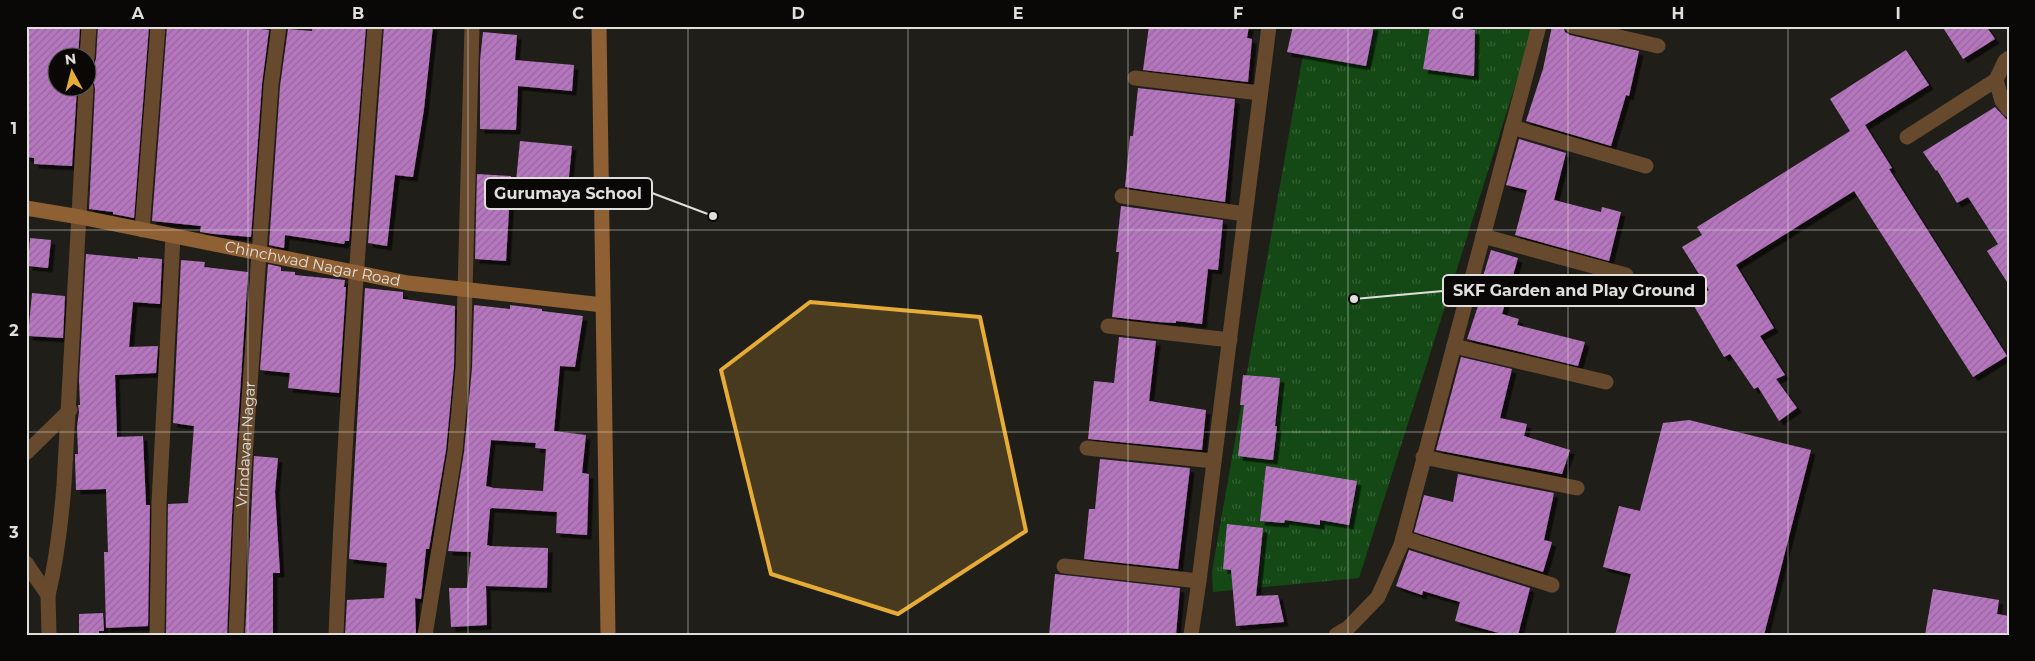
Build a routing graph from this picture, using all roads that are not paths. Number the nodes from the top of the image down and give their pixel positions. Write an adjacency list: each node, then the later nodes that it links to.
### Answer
1 (89, 26): 11 (street)
2 (158, 26): 25 (street)
3 (279, 26): 28 (street, Vrindavan Nagar)
4 (375, 26): 29 (street)
5 (472, 26): 31 (street)
6 (599, 26): 32 (street)
7 (1269, 26): 15 (street)
8 (1539, 26): 18 (street)
9 (1572, 26): 10 (street)
10 (1658, 46)
11 (88, 48)
12 (2009, 58): 14 (street)
13 (1135, 78): 15 (street)
14 (1996, 80): 17 (street); 19 (street)
15 (1260, 93): 23 (street)
16 (86, 98): 24 (street)
17 (2009, 110)
18 (1512, 127): 20 (street); 27 (street)
19 (1907, 136)
20 (1646, 166)
21 (1122, 196): 23 (street)
22 (26, 208): 24 (street, Chinchwad Nagar Road)
23 (1245, 214): 34 (street)
24 (80, 217): 25 (street, Chinchwad Nagar Road); 37 (street)
25 (142, 230): 26 (street, Chinchwad Nagar Road)
26 (173, 236): 28 (street, Chinchwad Nagar Road); 50 (street)
27 (1483, 236): 30 (street); 35 (street)
28 (258, 253): 29 (street, Chinchwad Nagar Road); 51 (street, Vrindavan Nagar)
29 (355, 272): 31 (street, Chinchwad Nagar Road); 52 (street)
30 (1626, 275)
31 (466, 290): 32 (street, Chinchwad Nagar Road); 53 (street)
32 (603, 305): 54 (street)
33 (1108, 326): 34 (street)
34 (1230, 340): 41 (street)
35 (1454, 346): 36 (street); 40 (street)
36 (1606, 382)
37 (70, 410): 39 (street); 48 (street)
38 (1087, 448): 41 (street)
39 (26, 453)
40 (1423, 457): 42 (street); 43 (street)
41 (1214, 461): 46 (street)
42 (1577, 488)
43 (1403, 538): 47 (street); 56 (street)
44 (26, 563): 48 (street)
45 (1064, 566): 46 (street)
46 (1199, 581): 55 (street)
47 (1552, 585)
48 (48, 595): 49 (street)
49 (48, 635)
50 (157, 635)
51 (236, 635)
52 (336, 635)
53 (425, 635)
54 (608, 635)
55 (1191, 635)
56 (1336, 635)

